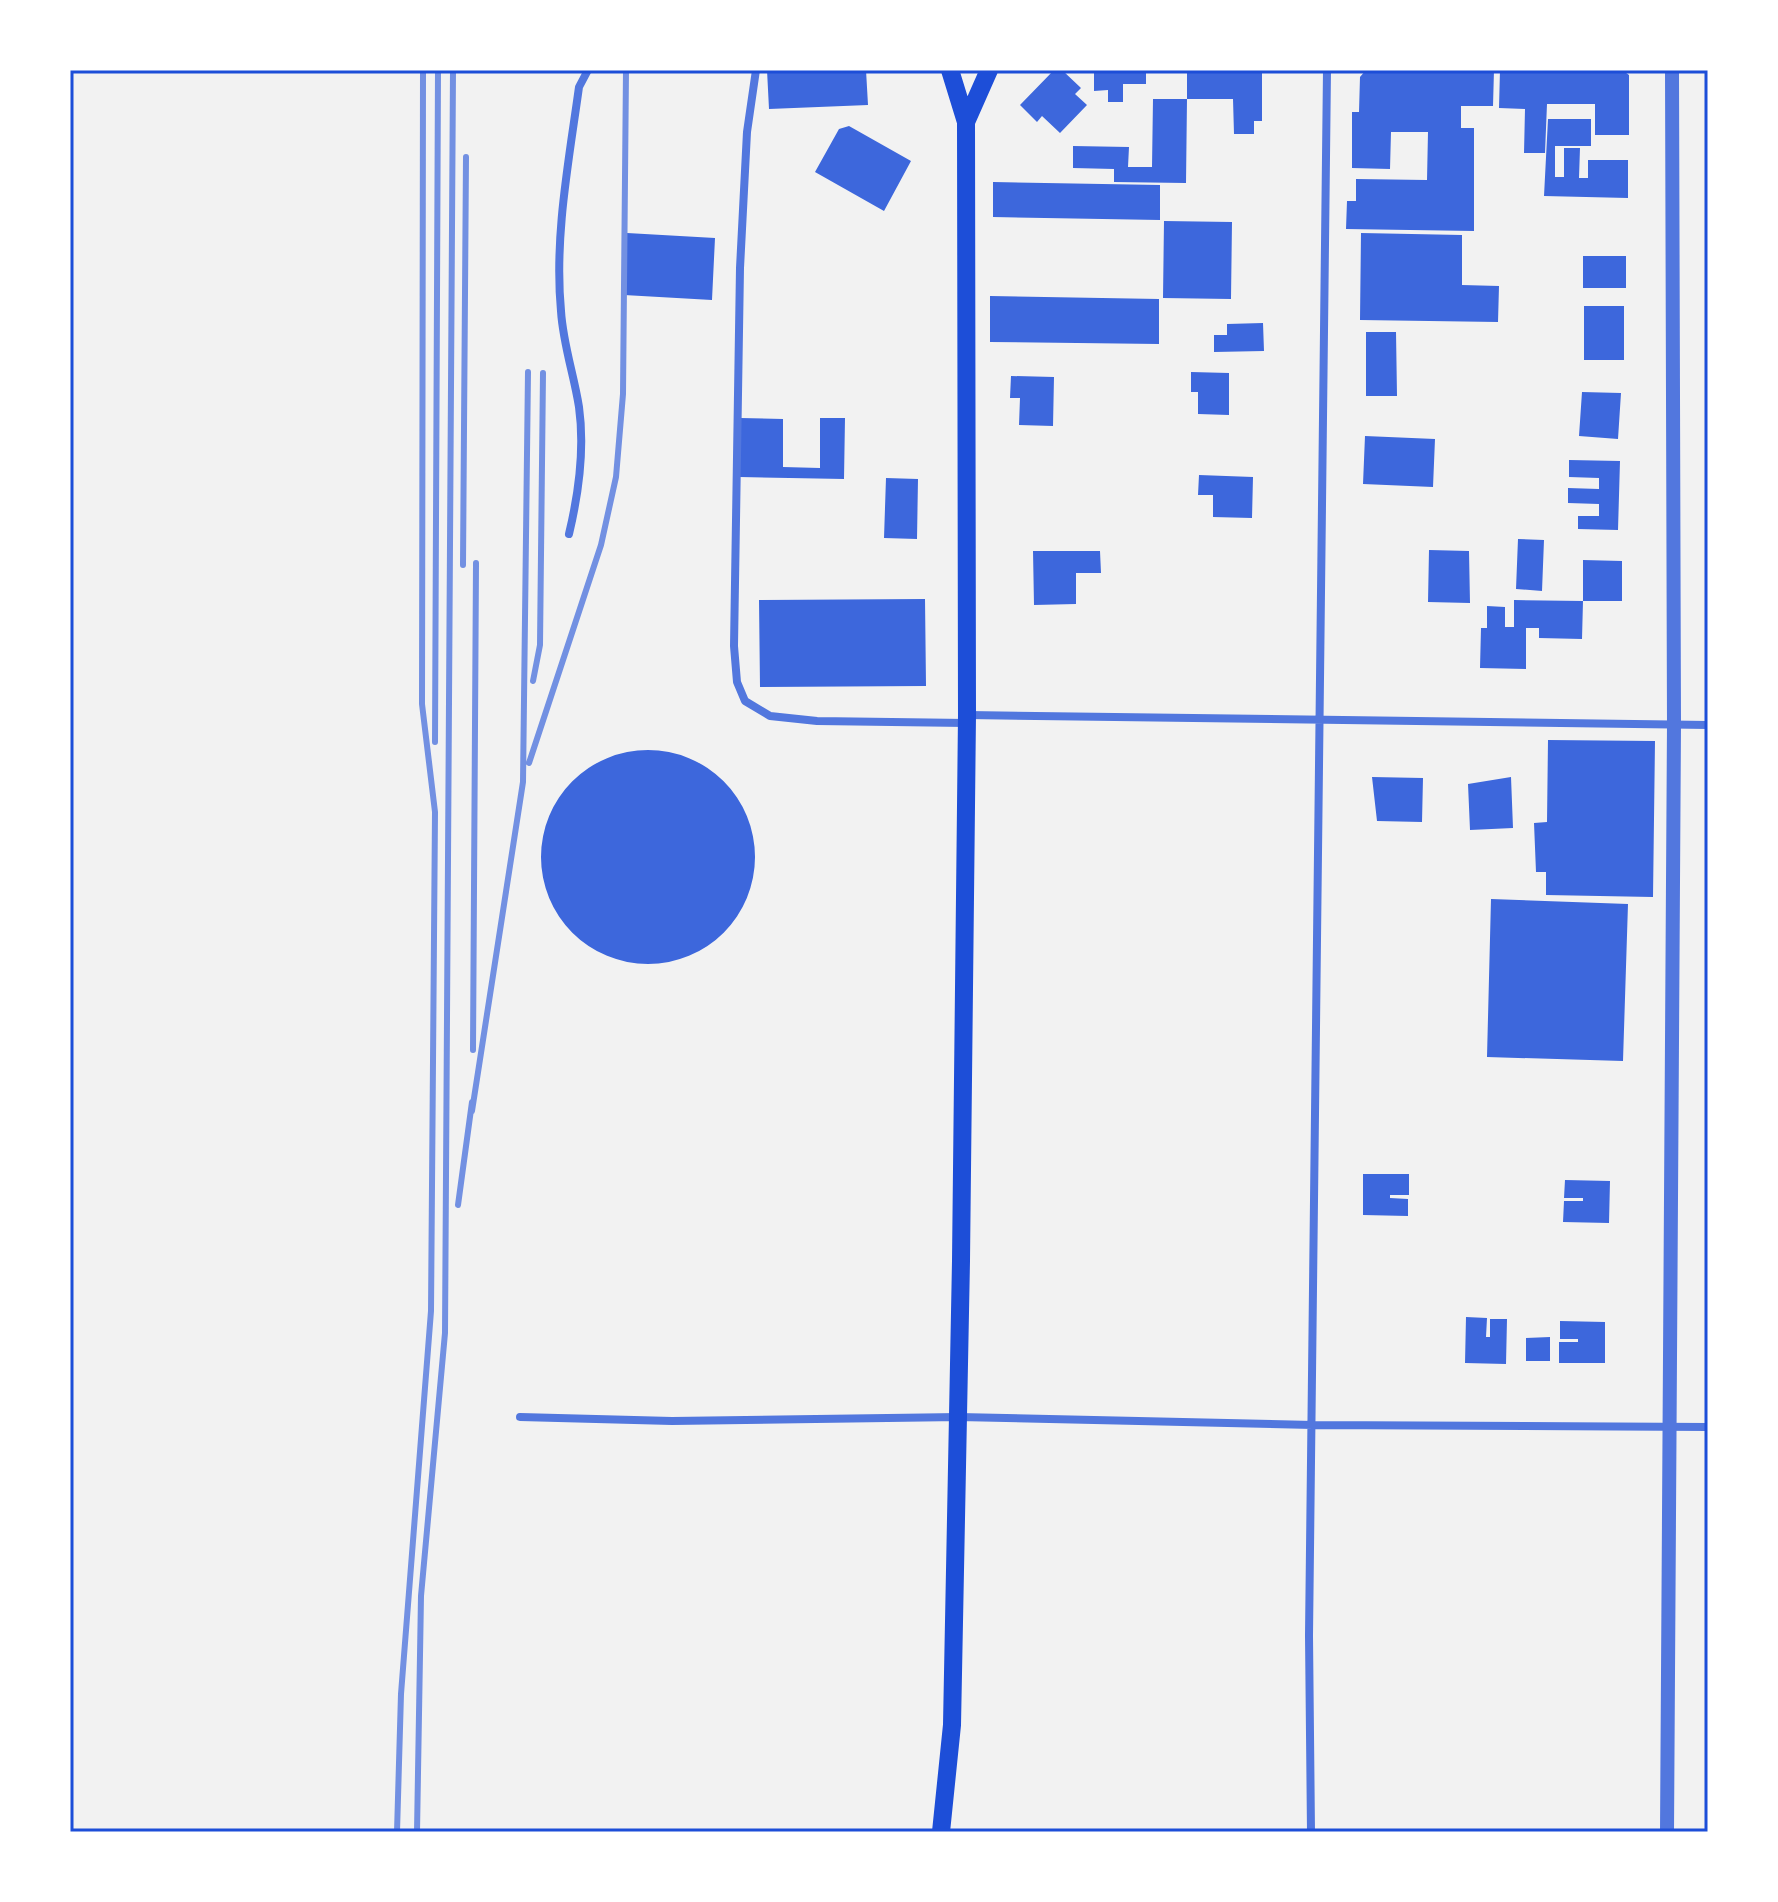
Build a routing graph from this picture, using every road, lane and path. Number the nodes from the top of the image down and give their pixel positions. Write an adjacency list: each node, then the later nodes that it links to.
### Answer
1 (588, 70): 8 (street)
2 (756, 70): 9 (street)
3 (950, 70): 7 (highway)
4 (989, 70): 7 (highway)
5 (1327, 70): 10 (street)
6 (1672, 70): 11 (street)
7 (966, 122): 9 (highway)
8 (569, 534)
9 (966, 719): 10 (street); 14 (highway)
10 (1320, 720): 11 (street); 15 (street)
11 (1674, 724): 12 (street); 16 (street)
12 (1708, 725)
13 (520, 1417): 14 (street)
14 (959, 1417): 15 (street); 18 (highway)
15 (1313, 1425): 16 (street); 19 (street)
16 (1671, 1426): 17 (street); 20 (street)
17 (1708, 1427)
18 (941, 1832)
19 (1311, 1832)
20 (1667, 1832)

